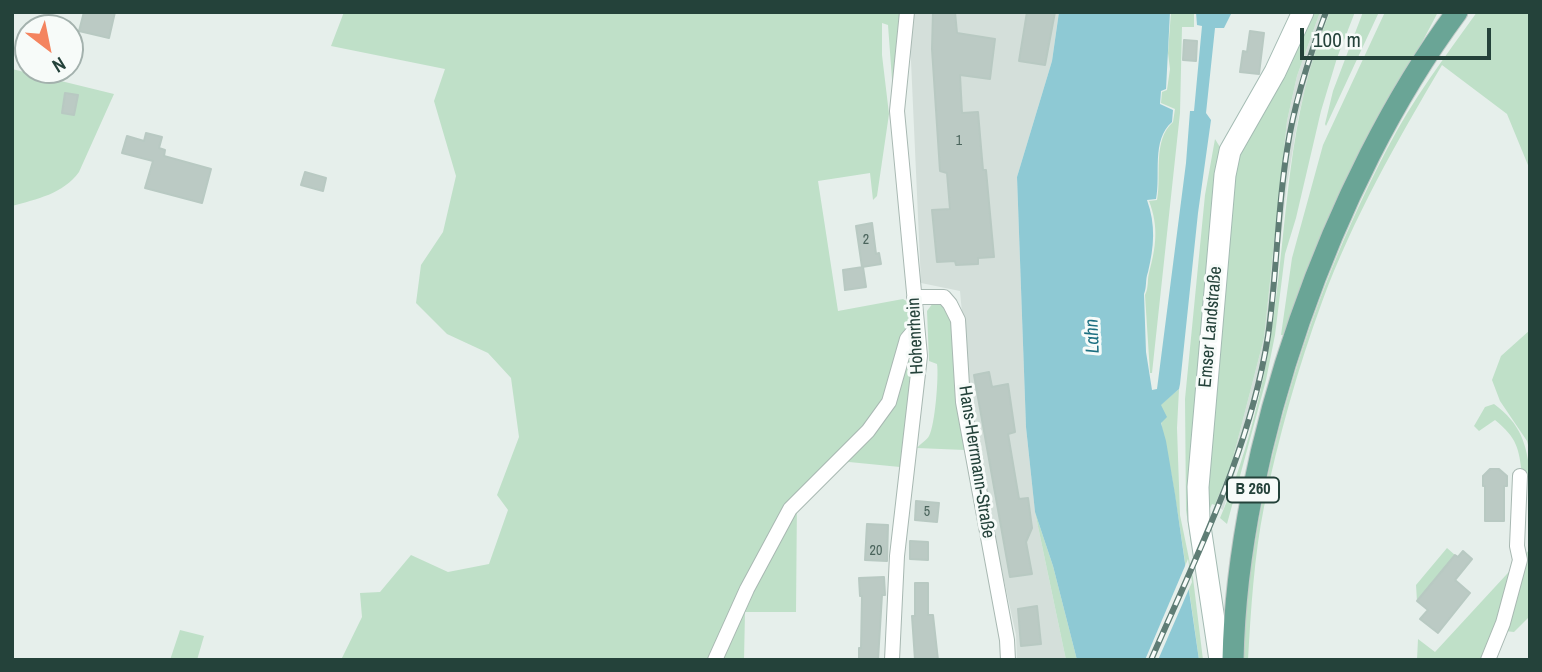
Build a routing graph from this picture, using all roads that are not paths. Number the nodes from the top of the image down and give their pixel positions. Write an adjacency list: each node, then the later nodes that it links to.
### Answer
1 (907, 12): 4 (street, Hohenrhein)
2 (1303, 12): 10 (street, Emser Landstraße)
3 (1453, 17): 11 (main road, B 260)
4 (914, 298): 5 (street, Hohenrhein); 9 (street, Hans-Herrmann-Straße)
5 (917, 327): 7 (street); 8 (street, Hohenrhein)
6 (1520, 477): 12 (street)
7 (715, 660)
8 (892, 660)
9 (1008, 660)
10 (1220, 660)
11 (1233, 660)
12 (1488, 660)

